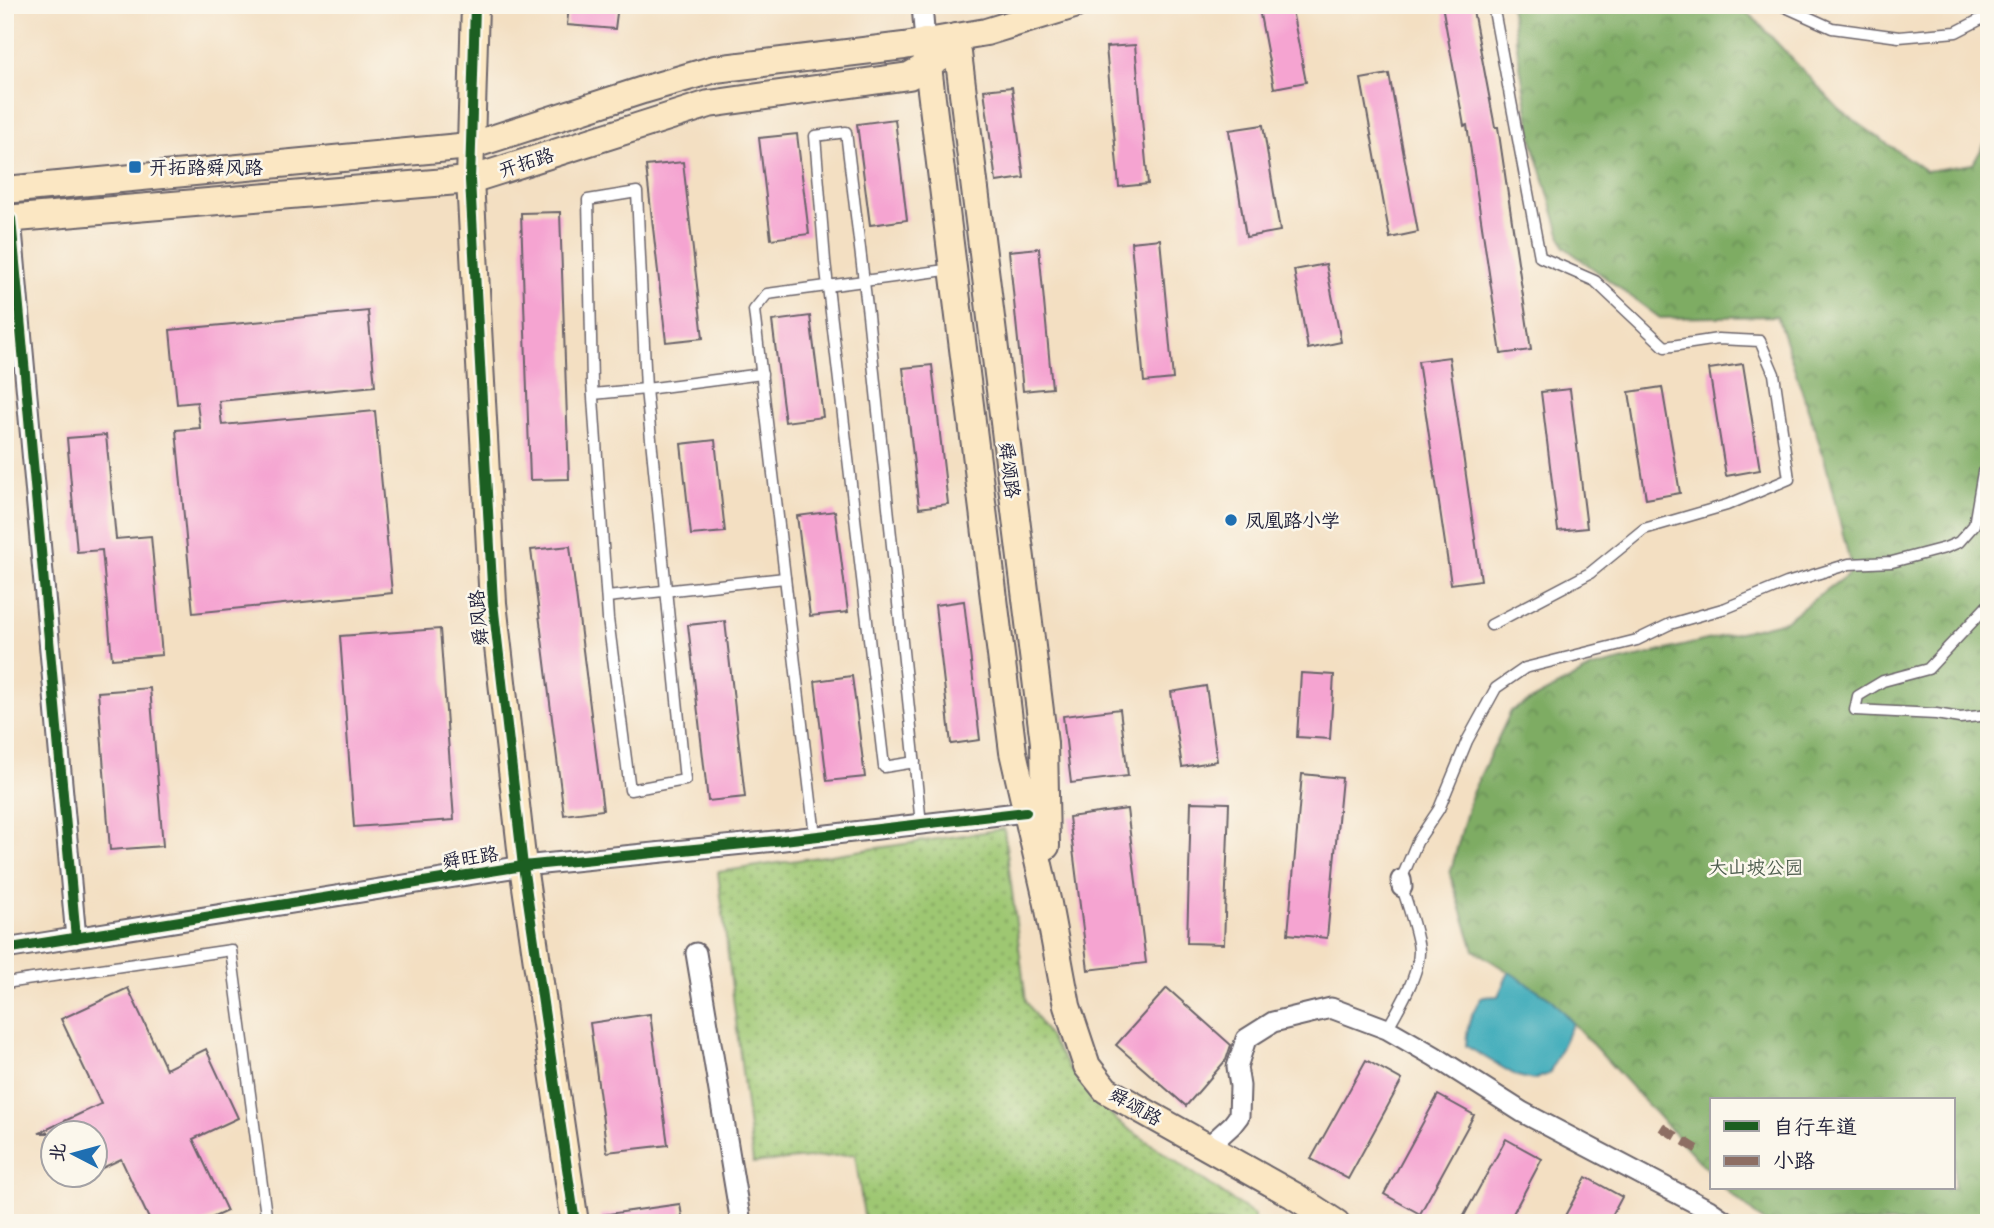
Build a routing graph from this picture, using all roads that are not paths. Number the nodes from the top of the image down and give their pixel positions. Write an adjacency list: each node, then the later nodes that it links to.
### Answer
1 (475, 5): 9 (main road, 舜风路)
2 (922, 5): 8 (street)
3 (1074, 5): 7 (main road, 开拓路)
4 (1493, 5): 24 (lane)
5 (1781, 5): 6 (lane)
6 (1989, 15)
7 (956, 43): 8 (main road, 开拓路); 31 (main road, 舜颂路)
8 (927, 54): 9 (main road, 开拓路); 10 (main road, 开拓路); 13 (main road, 舜颂路)
9 (470, 146): 10 (main road, 舜风路); 11 (main road, 开拓路)
10 (470, 180): 12 (main road, 开拓路); 30 (main road, 舜风路)
11 (5, 190)
12 (8, 219): 32 (street)
13 (953, 269): 14 (lane); 27 (main road, 舜颂路)
14 (863, 281): 15 (lane); 15 (lane); 26 (lane)
15 (828, 286): 16 (lane); 26 (lane)
16 (762, 374): 17 (lane); 20 (lane)
17 (646, 389): 18 (lane); 18 (lane); 21 (lane)
18 (593, 394): 22 (lane)
19 (1989, 470): 36 (lane)
20 (785, 578): 21 (lane); 29 (lane)
21 (666, 590): 22 (lane); 22 (lane)
22 (607, 597)
23 (1989, 604): 25 (lane)
24 (1491, 625)
25 (1989, 715)
26 (915, 762): 28 (lane)
27 (1026, 812): 28 (street, 舜旺路); 31 (main road, 舜颂路)
28 (921, 824): 29 (street, 舜旺路)
29 (815, 836): 30 (street, 舜旺路)
30 (523, 866): 32 (street, 舜旺路); 39 (main road, 舜风路)
31 (1048, 904): 37 (main road, 舜颂路)
32 (76, 937): 33 (street, 舜旺路)
33 (5, 949)
34 (696, 953): 40 (street)
35 (5, 983): 38 (lane)
36 (1387, 1029): 37 (street); 42 (street)
37 (1208, 1147): 41 (main road, 舜颂路)
38 (267, 1223)
39 (575, 1223)
40 (741, 1223)
41 (1336, 1223)
42 (1728, 1223)

